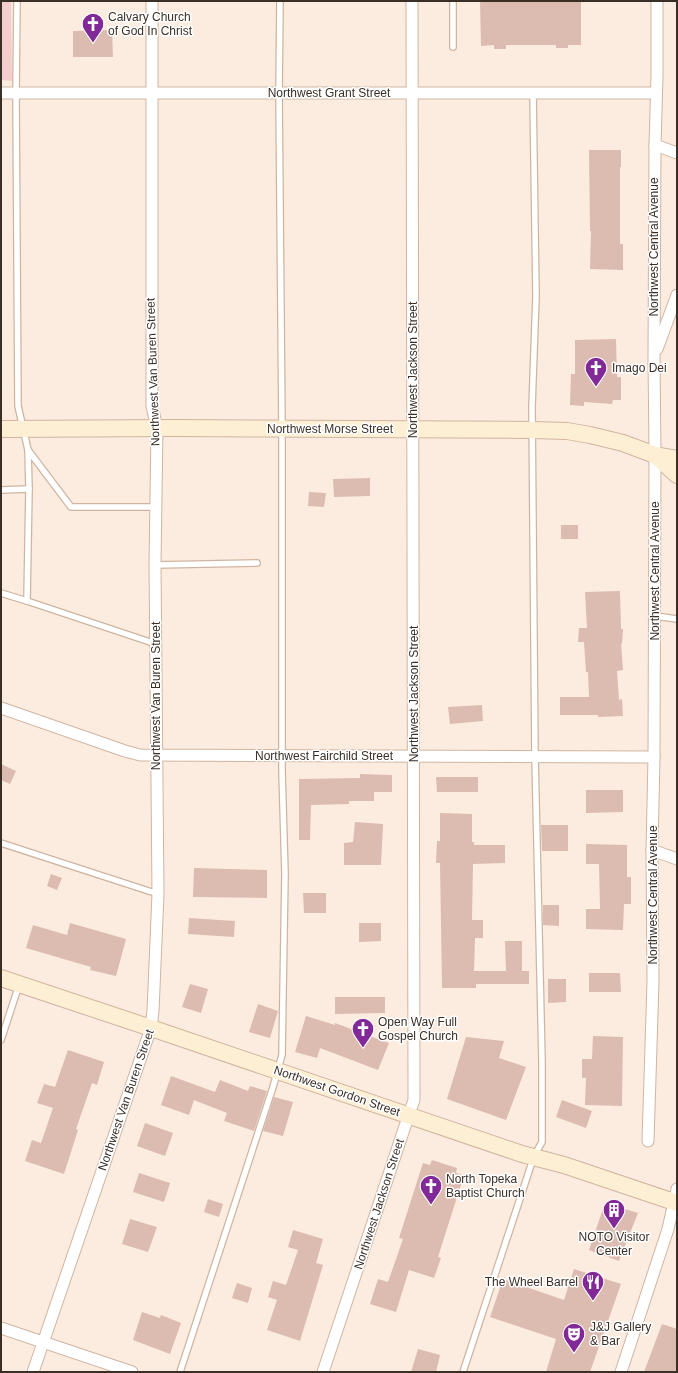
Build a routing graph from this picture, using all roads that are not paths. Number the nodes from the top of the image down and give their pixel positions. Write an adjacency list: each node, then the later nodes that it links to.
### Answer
1 (17, 1): 10 (lane)
2 (152, 1): 11 (street, Northwest Van Buren Street)
3 (280, 1): 12 (lane)
4 (412, 1): 13 (street, Northwest Jackson Street)
5 (453, 1): 7 (lane)
6 (657, 1): 14 (street, Northwest Central Avenue)
7 (453, 47)
8 (533, 92): 13 (street, Northwest Grant Street); 14 (street, Northwest Grant Street); 24 (lane)
9 (1, 93): 10 (street, Northwest Grant Street)
10 (16, 93): 11 (street, Northwest Grant Street); 21 (lane)
11 (151, 93): 12 (street, Northwest Grant Street); 19 (street, Northwest Van Buren Street)
12 (279, 93): 13 (street, Northwest Grant Street); 22 (lane)
13 (412, 93): 23 (street, Northwest Jackson Street)
14 (656, 93): 15 (street, Northwest Central Avenue)
15 (654, 144): 16 (street); 18 (street, Northwest Central Avenue)
16 (677, 153)
17 (677, 295): 18 (street)
18 (654, 357): 26 (street, Northwest Central Avenue)
19 (157, 428): 21 (main road, Northwest Morse Street); 22 (main road, Northwest Morse Street); 31 (street, Northwest Van Buren Street)
20 (1, 429): 21 (main road, Northwest Morse Street)
21 (23, 429): 25 (lane)
22 (282, 429): 23 (main road, Northwest Morse Street); 41 (lane)
23 (414, 430): 24 (main road, Northwest Morse Street); 42 (street, Northwest Jackson Street)
24 (533, 430): 26 (main road, Northwest Morse Street); 43 (lane)
25 (28, 450): 30 (lane); 31 (lane)
26 (655, 455): 27 (main road, Northwest Morse Street); 28 (main road, Northwest Morse Street); 36 (street, Northwest Central Avenue)
27 (677, 459)
28 (677, 475)
29 (1, 490): 30 (lane)
30 (29, 490): 35 (lane)
31 (156, 507): 33 (street, Northwest Van Buren Street)
32 (257, 563): 33 (lane)
33 (155, 565): 38 (street, Northwest Van Buren Street)
34 (1, 593): 35 (lane)
35 (26, 601): 38 (lane)
36 (654, 616): 37 (lane); 44 (street, Northwest Central Avenue)
37 (677, 619)
38 (156, 644): 40 (street, Northwest Van Buren Street)
39 (1, 708): 40 (street, Northwest Fairchild Street)
40 (157, 755): 41 (street, Northwest Fairchild Street); 48 (street, Northwest Van Buren Street)
41 (282, 756): 42 (street, Northwest Fairchild Street); 53 (lane)
42 (414, 756): 43 (street, Northwest Fairchild Street); 54 (street, Northwest Jackson Street)
43 (535, 757): 44 (street, Northwest Fairchild Street); 56 (lane)
44 (654, 758): 46 (street, Northwest Central Avenue)
45 (1, 843): 48 (lane)
46 (652, 850): 47 (street); 55 (street, Northwest Central Avenue)
47 (677, 859)
48 (158, 894): 51 (street, Northwest Van Buren Street)
49 (1, 978): 50 (main road, Northwest Gordon Street)
50 (19, 984): 51 (main road, Northwest Gordon Street); 52 (lane)
51 (151, 1028): 53 (main road, Northwest Gordon Street); 59 (street, Northwest Van Buren Street)
52 (1, 1040)
53 (277, 1071): 54 (main road, Northwest Gordon Street); 62 (lane)
54 (408, 1116): 56 (main road, Northwest Gordon Street); 63 (street, Northwest Jackson Street)
55 (648, 1141)
56 (534, 1156): 57 (main road, Northwest Gordon Street); 64 (lane)
57 (676, 1198): 65 (street)
58 (1, 1328): 59 (street)
59 (43, 1342): 60 (street, Northwest Van Buren Street); 61 (street)
60 (33, 1372)
61 (132, 1372)
62 (180, 1372)
63 (323, 1372)
64 (463, 1372)
65 (620, 1372)

